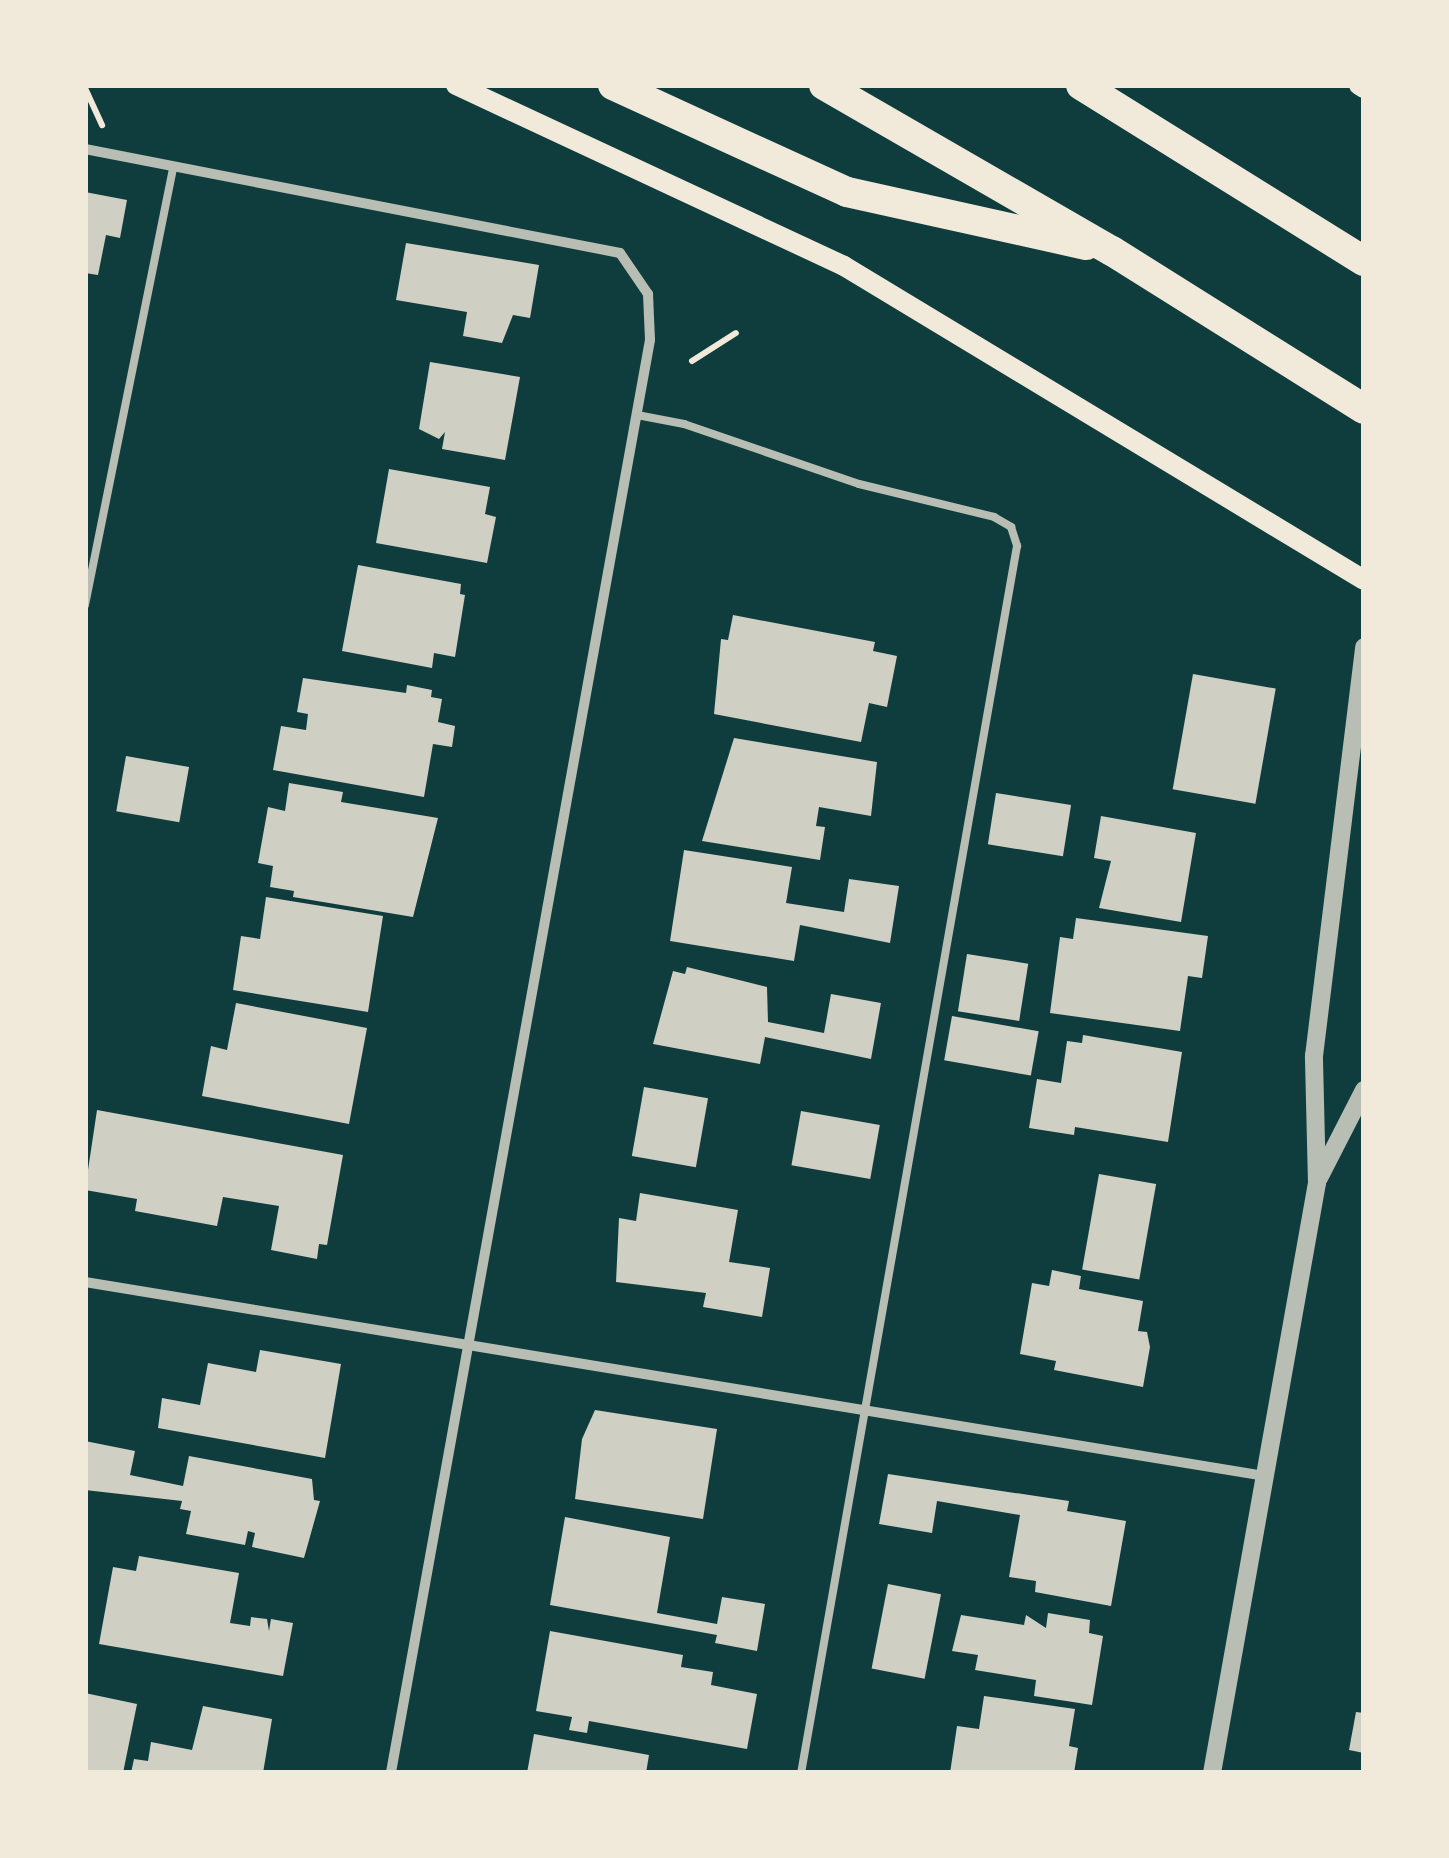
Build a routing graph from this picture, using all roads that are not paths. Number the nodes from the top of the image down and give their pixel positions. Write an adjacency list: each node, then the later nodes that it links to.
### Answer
1 (456, 85): 11 (main road)
2 (613, 85): 7 (highway)
3 (824, 85): 7 (highway)
4 (1081, 85): 8 (highway)
5 (85, 150): 6 (street)
6 (173, 168): 10 (street); 12 (lane)
7 (1112, 251): 9 (highway)
8 (1364, 261)
9 (1364, 410)
10 (637, 415): 17 (street); 18 (lane)
11 (1364, 580)
12 (85, 605)
13 (1364, 648): 15 (street)
14 (1364, 1090): 15 (street)
15 (1317, 1183): 19 (street)
16 (85, 1282): 17 (street)
17 (467, 1346): 18 (street); 20 (street)
18 (868, 1410): 19 (street); 21 (lane)
19 (1264, 1476): 22 (street)
20 (391, 1773)
21 (802, 1773)
22 (1212, 1773)

